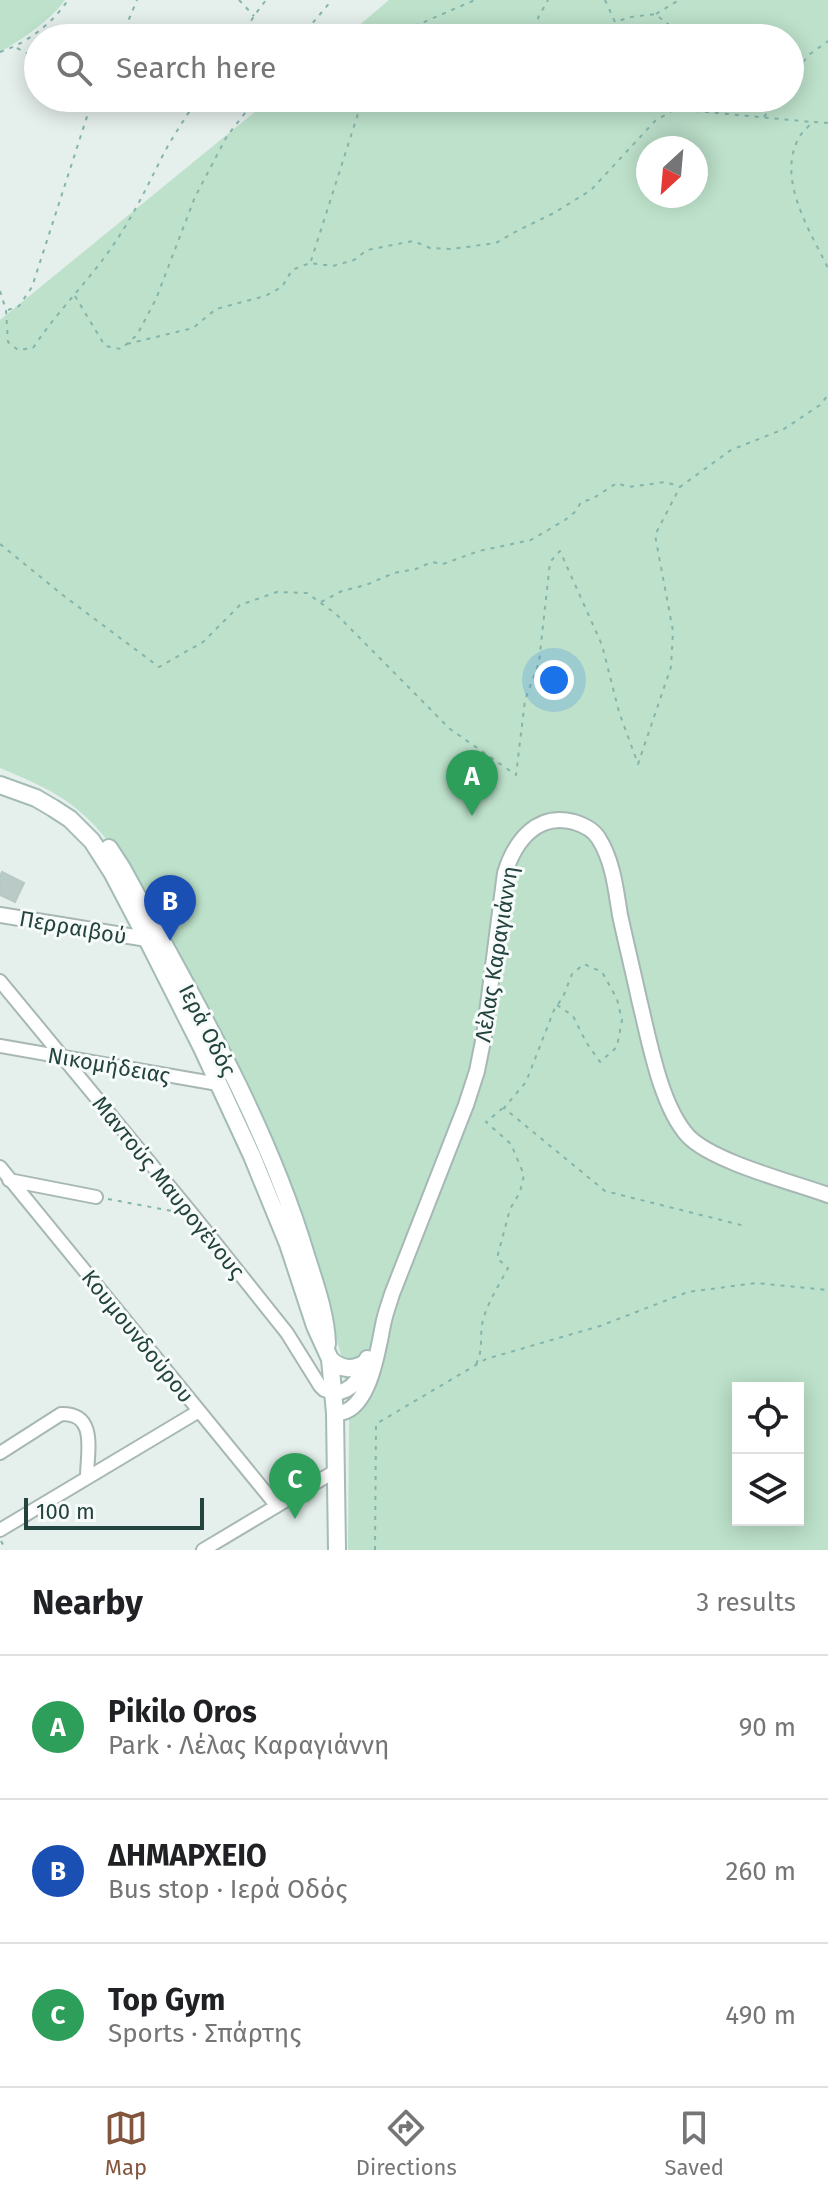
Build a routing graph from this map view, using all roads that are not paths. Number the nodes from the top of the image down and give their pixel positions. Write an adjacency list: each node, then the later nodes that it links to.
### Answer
1 (0, 774): 14 (main road, Ιερά Οδός)
2 (0, 785): 4 (main road, Ιερά Οδός)
3 (0, 915): 4 (street, Περραιβού)
4 (147, 939): 8 (main road, Ιερά Οδός)
5 (0, 981): 7 (street, Μαντούς Μαυρογένους)
6 (0, 1046): 7 (street, Νικομήδειας)
7 (65, 1058): 8 (street, Νικομήδειας); 16 (street, Μαντούς Μαυρογένους)
8 (218, 1084): 14 (main road, Ιερά Οδός)
9 (0, 1167): 10 (street, Κουμουνδούρου)
10 (5, 1179): 12 (street); 17 (street, Κουμουνδούρου)
11 (828, 1195): 13 (street, Λέλας Καραγιάννη)
12 (96, 1197)
13 (383, 1321): 15 (street, Λέλας Καραγιάννη); 18 (street, Λέλας Καραγιάννη)
14 (329, 1354): 15 (main road); 16 (main road, Ιερά Οδός)
15 (365, 1363): 16 (street, Λέλας Καραγιάννη)
16 (333, 1393): 18 (main road, Ιερά Οδός)
17 (199, 1411): 21 (street); 22 (street, Κουμουνδούρου)
18 (335, 1413): 20 (main road, Ιερά Οδός)
19 (0, 1453): 21 (street)
20 (337, 1470): 22 (street); 25 (main road, Ιερά Οδός)
21 (87, 1477): 23 (street)
22 (276, 1505): 24 (street)
23 (0, 1530)
24 (203, 1550)
25 (337, 1550)

